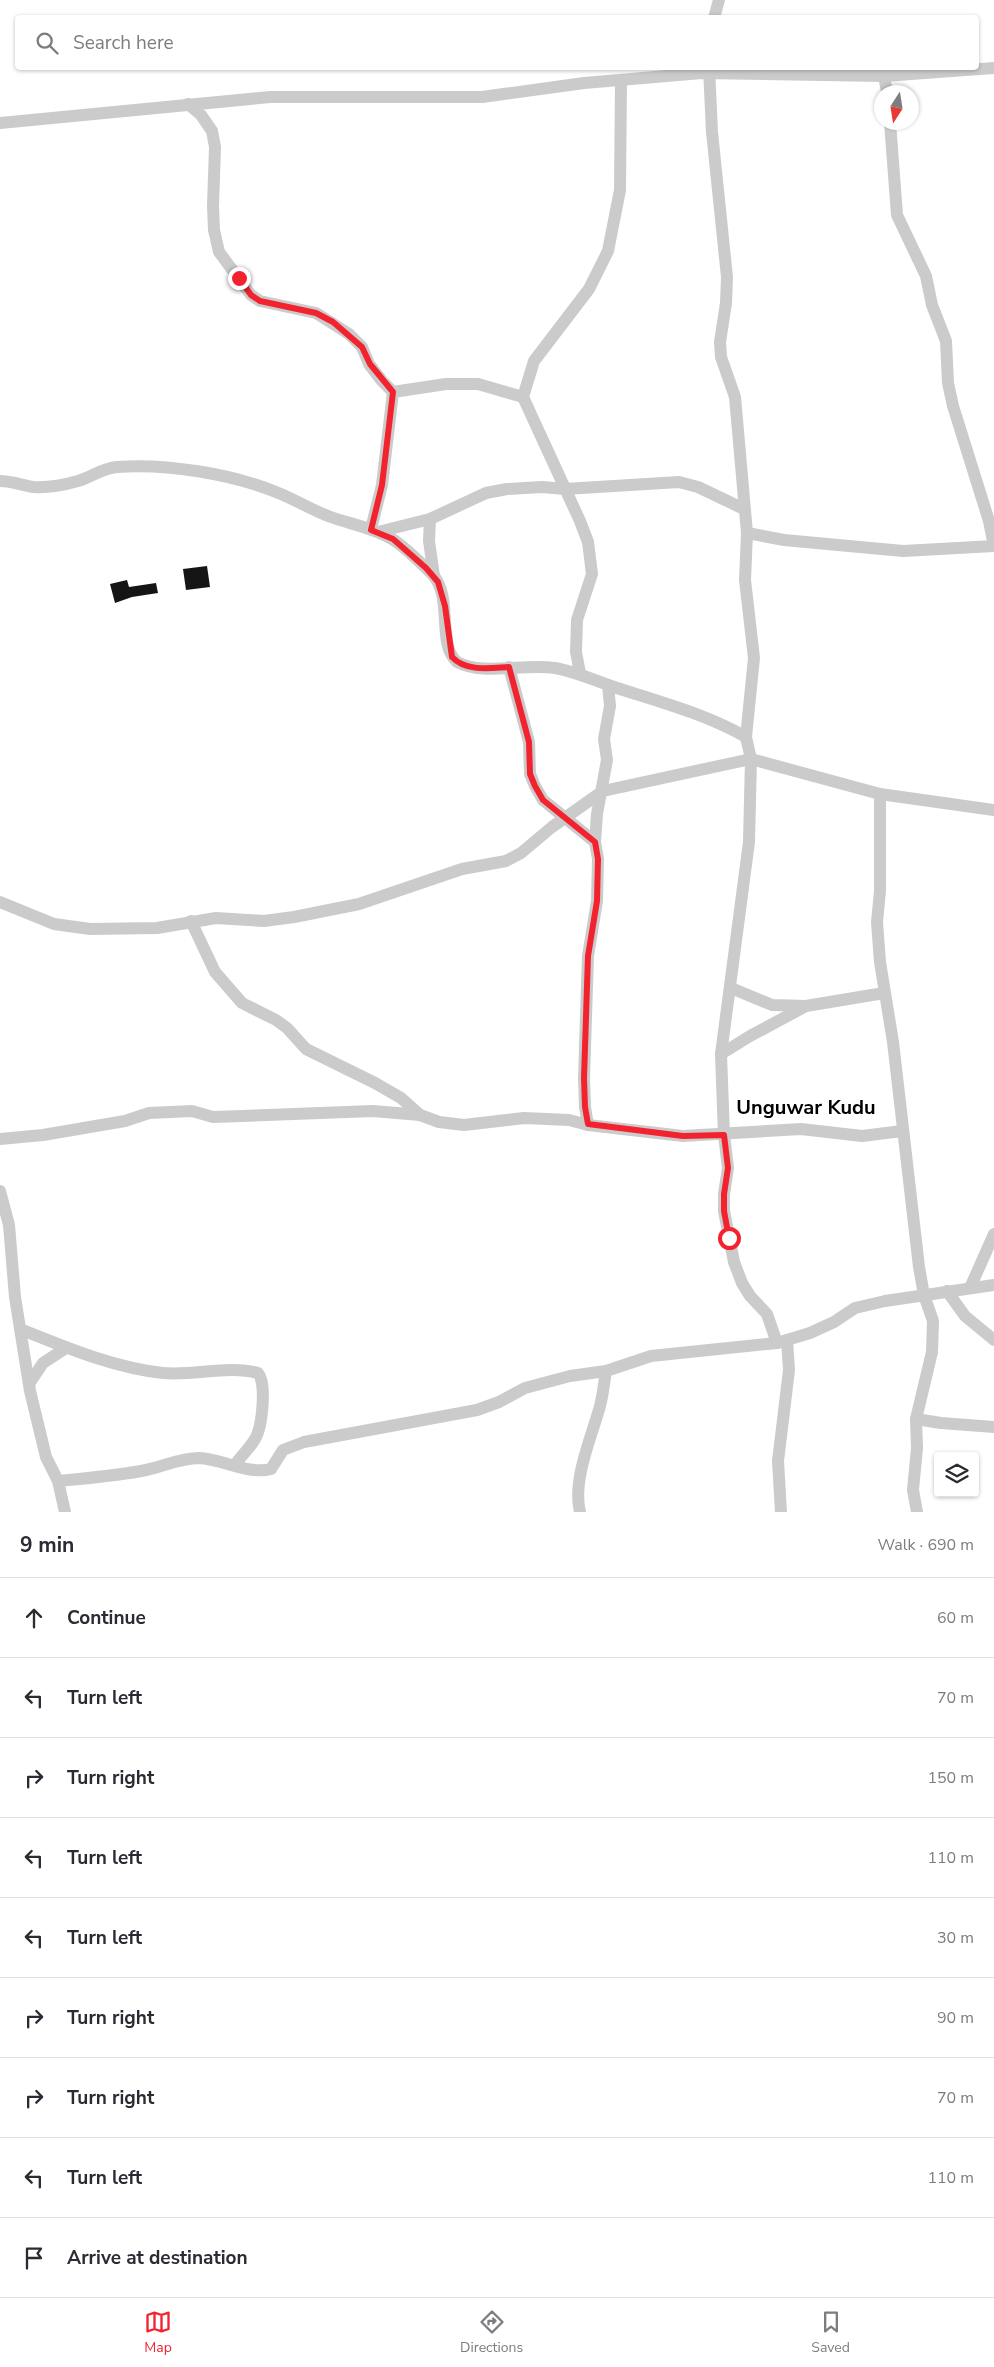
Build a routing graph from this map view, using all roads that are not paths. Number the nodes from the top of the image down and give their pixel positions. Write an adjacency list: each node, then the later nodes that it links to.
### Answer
1 (718, 0): 2 (street)
2 (715, 15)
3 (994, 68): 4 (street)
4 (979, 69)
5 (709, 70): 7 (street); 8 (street); 17 (street)
6 (966, 70): 7 (street)
7 (884, 76): 9 (street)
8 (620, 80): 10 (street); 14 (street)
9 (886, 85)
10 (188, 104): 11 (street); 13 (street)
11 (0, 123)
12 (890, 130): 21 (street)
13 (393, 392): 14 (street); 19 (street)
14 (522, 397): 16 (street)
15 (0, 481): 19 (street)
16 (565, 489): 17 (street); 18 (street); 24 (street)
17 (744, 509): 20 (street)
18 (430, 519): 19 (street); 22 (street)
19 (374, 531): 22 (street)
20 (747, 533): 21 (street); 26 (street)
21 (994, 546)
22 (434, 576): 23 (street)
23 (509, 667): 24 (street); 31 (street)
24 (580, 673): 25 (street)
25 (608, 685): 26 (street); 28 (street)
26 (746, 737): 27 (street)
27 (751, 759): 28 (street); 29 (street); 35 (street)
28 (603, 791): 31 (street); 32 (street)
29 (880, 794): 30 (street); 36 (street)
30 (994, 810)
31 (565, 818): 32 (street); 34 (street)
32 (595, 842): 40 (street)
33 (0, 902): 34 (street)
34 (191, 921): 39 (street)
35 (731, 988): 37 (street); 38 (street)
36 (884, 993): 37 (street); 41 (street)
37 (806, 1006): 38 (street)
38 (721, 1054): 42 (street)
39 (420, 1114): 40 (street); 43 (street)
40 (588, 1124): 42 (street)
41 (902, 1131): 42 (street); 49 (street)
42 (724, 1135): 52 (street)
43 (0, 1139)
44 (0, 1191): 50 (street)
45 (994, 1234): 47 (street)
46 (994, 1285): 47 (street)
47 (970, 1288): 48 (street)
48 (947, 1291): 49 (street); 51 (street)
49 (924, 1294): 52 (street); 56 (street)
50 (20, 1329): 53 (street); 55 (street)
51 (994, 1340)
52 (782, 1342): 54 (street); 62 (street)
53 (66, 1348): 55 (street); 58 (street)
54 (606, 1371): 58 (street); 61 (street)
55 (29, 1384): 59 (street)
56 (916, 1419): 57 (street); 63 (street)
57 (994, 1427)
58 (235, 1464): 59 (street)
59 (58, 1481): 60 (street)
60 (65, 1512)
61 (580, 1512)
62 (781, 1512)
63 (917, 1512)

